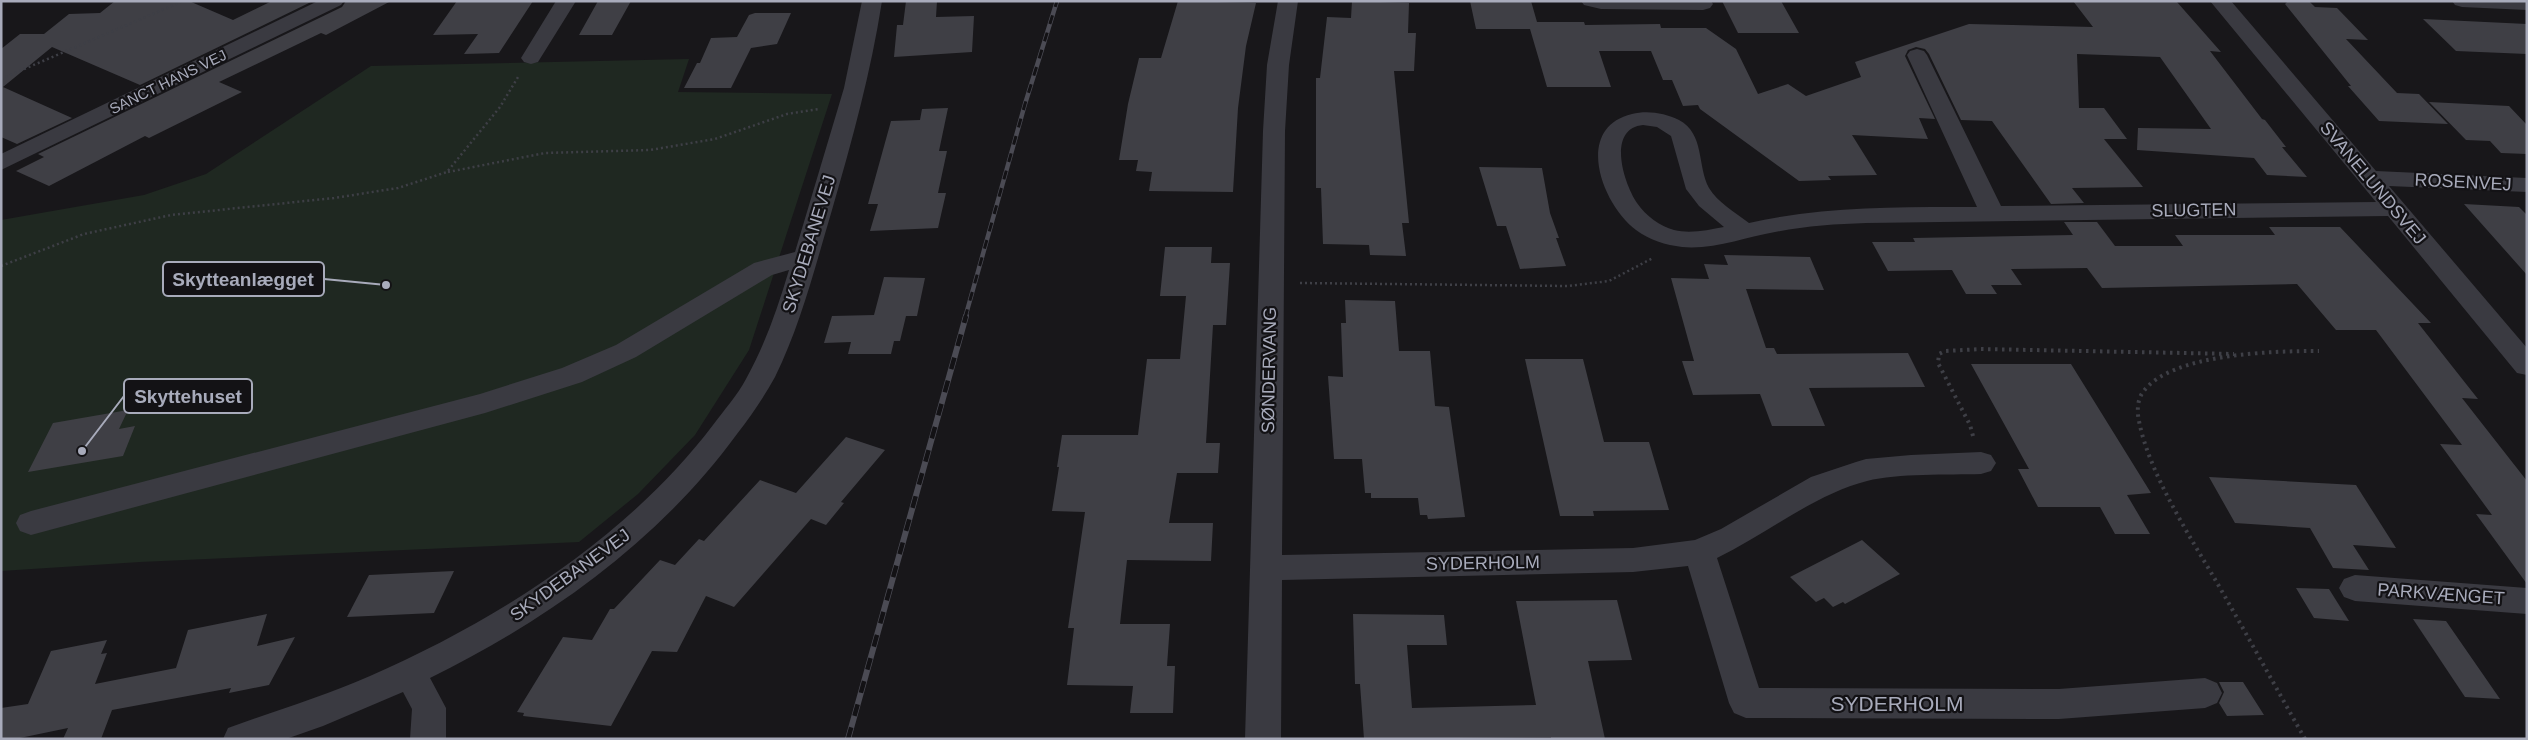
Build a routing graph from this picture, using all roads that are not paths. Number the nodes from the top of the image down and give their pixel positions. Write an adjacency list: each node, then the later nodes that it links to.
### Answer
1 (334, 1): 12 (street, SANCT HANS VEJ)
2 (566, 1): 11 (street)
3 (872, 1): 18 (street, SKYDEBANEVEJ)
4 (1288, 1): 23 (street, SØNDERVANG)
5 (1591, 1): 8 (street)
6 (2220, 1): 13 (street, SVANELUNDSVEJ)
7 (2462, 1): 9 (street)
8 (1703, 4)
9 (2527, 4)
10 (1917, 55): 16 (street)
11 (530, 58)
12 (1, 162)
13 (2369, 178): 14 (street, ROSENVEJ); 15 (street, SVANELUNDSVEJ)
14 (2527, 185)
15 (2395, 209): 16 (street, SLUGTEN); 19 (street, SVANELUNDSVEJ)
16 (1992, 212): 17 (street, SLUGTEN)
17 (1743, 230): 17 (street, SLUGTEN)
18 (806, 257): 21 (street); 26 (street, SKYDEBANEVEJ)
19 (2527, 366)
20 (1982, 463): 22 (street, SYDERHOLM)
21 (31, 523)
22 (1700, 552): 23 (street, SYDERHOLM); 27 (street, SYDERHOLM)
23 (1265, 568): 30 (street, SØNDERVANG)
24 (2355, 588): 25 (street, PARKVÆNGET)
25 (2527, 601)
26 (410, 673): 28 (street, SKYDEBANEVEJ); 29 (street)
27 (2206, 694)
28 (240, 739)
29 (428, 739)
30 (1263, 739)

